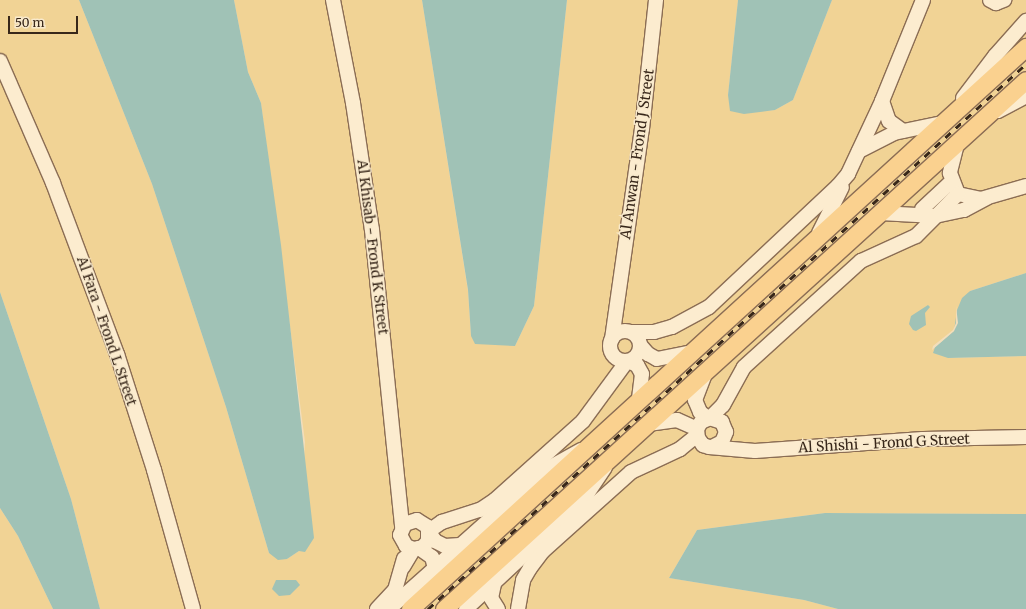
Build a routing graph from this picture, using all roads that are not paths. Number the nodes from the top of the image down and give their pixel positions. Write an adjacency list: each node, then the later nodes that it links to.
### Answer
1 (333, 0): 48 (street, Al Khisab - Frond K Street)
2 (656, 0): 26 (street, Al Anwan - Frond J Street)
3 (923, 0): 11 (street)
4 (990, 0): 5 (street)
5 (1004, 0)
6 (1026, 21): 13 (street)
7 (1026, 47): 13 (main road)
8 (0, 60): 58 (street, Al Fara - Frond L Street)
9 (1026, 80): 12 (main road)
10 (1026, 96): 12 (street)
11 (882, 101): 14 (street); 16 (street)
12 (987, 116): 15 (main road)
13 (948, 119): 14 (street); 25 (main road)
14 (903, 131): 16 (street)
15 (957, 144): 18 (street); 22 (main road)
16 (859, 151): 17 (street)
17 (848, 174): 25 (street); 28 (street)
18 (952, 181): 20 (street); 23 (street)
19 (1026, 186): 21 (street)
20 (958, 194): 21 (street); 24 (street)
21 (987, 198): 24 (street)
22 (884, 209): 23 (street); 24 (street); 34 (main road)
23 (922, 209): 24 (street)
24 (939, 215): 36 (street)
25 (817, 237): 31 (main road)
26 (616, 308): 27 (street); 29 (street, Al Anwan - Frond J Street)
27 (629, 331): 28 (street); 29 (street); 30 (street)
28 (660, 331): 30 (street)
29 (612, 339): 32 (street)
30 (641, 345): 31 (street); 33 (street)
31 (689, 353): 37 (main road)
32 (612, 355): 33 (street); 35 (street)
33 (628, 361): 35 (street); 37 (street)
34 (706, 372): 38 (street); 39 (main road)
35 (610, 383): 50 (street)
36 (729, 394): 38 (street); 40 (street)
37 (639, 399): 44 (main road)
38 (709, 418): 40 (street); 41 (street)
39 (648, 424): 41 (street); 47 (main road)
40 (725, 431): 43 (street); 46 (street)
41 (697, 432): 43 (street); 45 (street)
42 (1026, 437): 46 (street, Al Shishi - Frond G Street)
43 (710, 447): 45 (street, Al Shishi - Frond G Street); 46 (street, Al Shishi - Frond G Street)
44 (587, 448): 53 (street); 61 (main road)
45 (680, 449): 57 (street)
46 (743, 450)
47 (611, 458): 56 (street); 62 (main road)
48 (398, 495): 49 (street, Al Khisab - Frond K Street); 51 (street, Al Khisab - Frond K Street)
49 (418, 520): 50 (street); 51 (street); 52 (street)
50 (447, 520): 52 (street)
51 (402, 527): 54 (street)
52 (429, 532): 53 (street); 54 (street)
53 (460, 545): 55 (street)
54 (412, 547): 55 (street); 59 (street)
55 (435, 568): 60 (street)
56 (494, 584): 63 (street); 64 (street)
57 (521, 587): 65 (street); 66 (street)
58 (193, 609)
59 (377, 609)
60 (389, 609)
61 (410, 609)
62 (444, 609)
63 (466, 609)
64 (498, 609)
65 (508, 609)
66 (518, 609)

